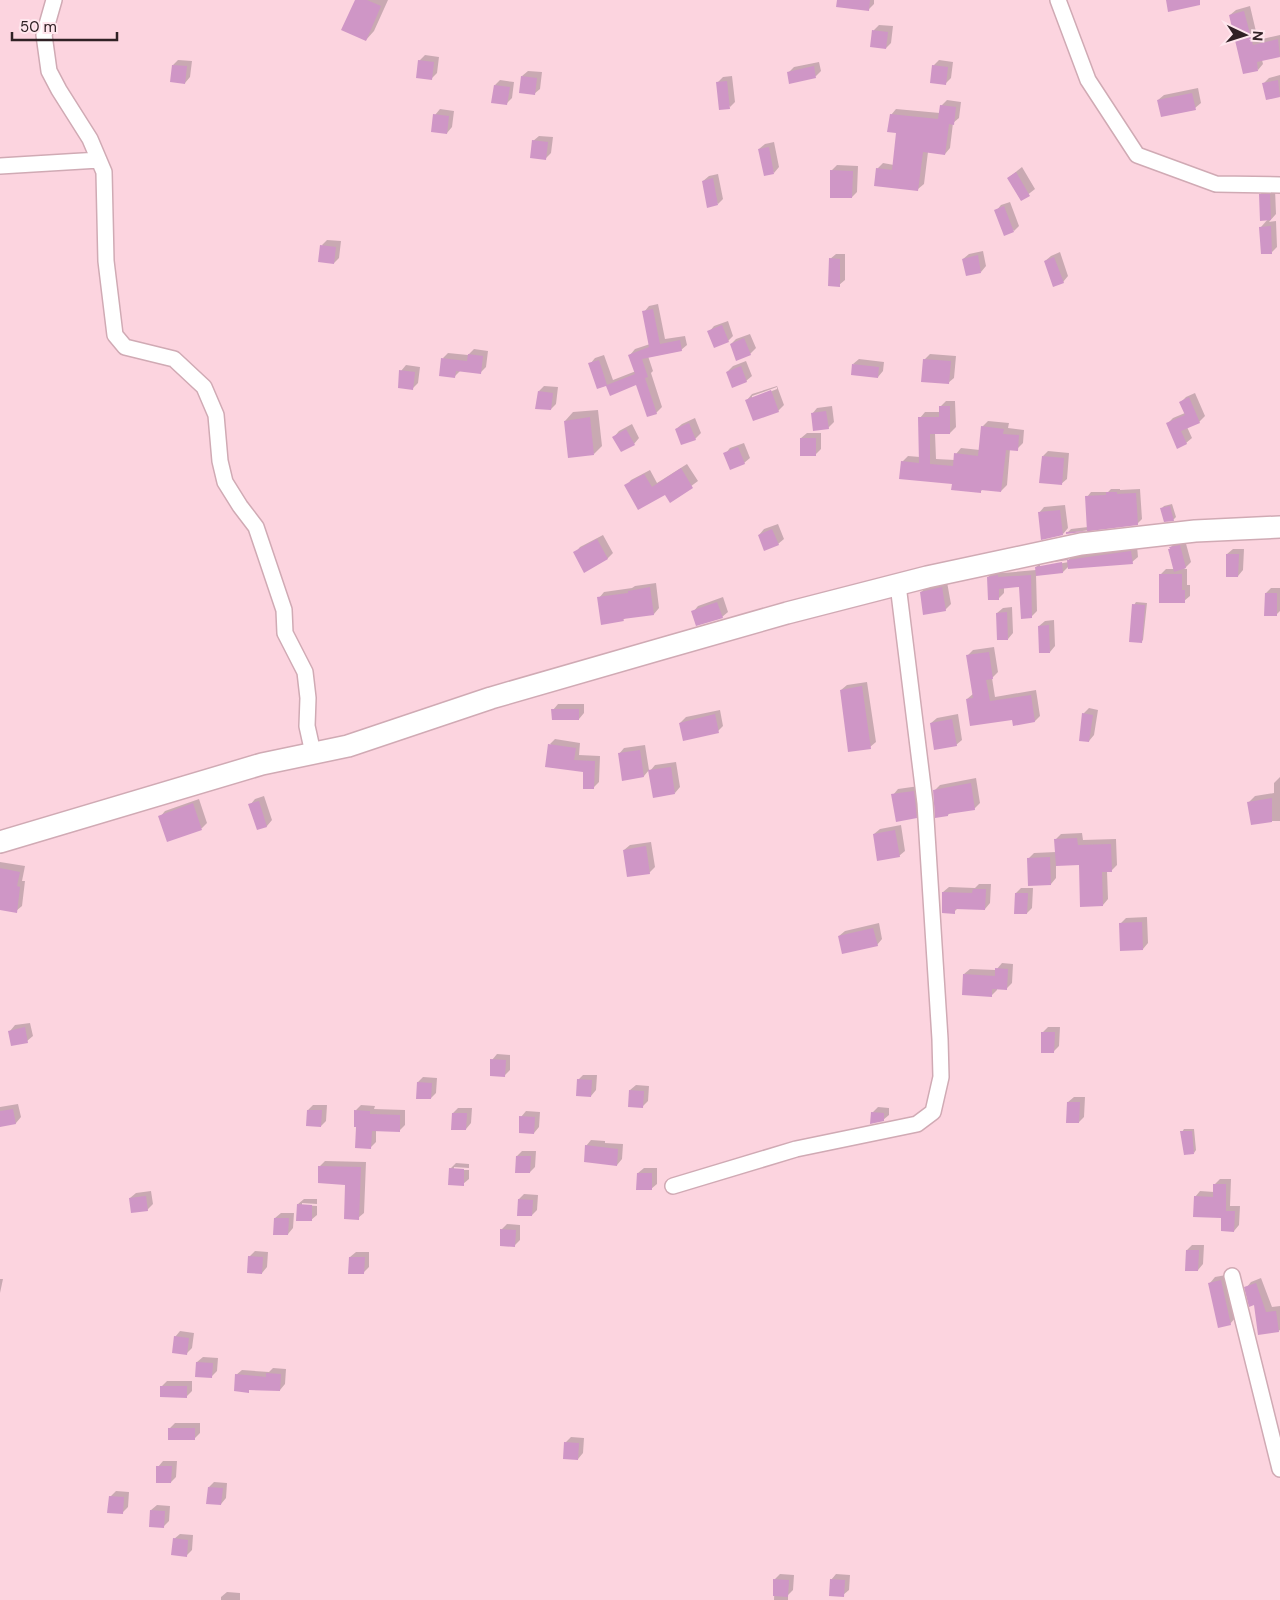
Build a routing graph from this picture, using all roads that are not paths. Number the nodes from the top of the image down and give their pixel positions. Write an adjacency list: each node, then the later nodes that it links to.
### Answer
1 (54, 0): 3 (street)
2 (1058, 0): 5 (street)
3 (99, 160): 4 (street); 8 (street)
4 (0, 166)
5 (1280, 185)
6 (1280, 527): 7 (street)
7 (898, 585): 8 (street); 10 (street)
8 (313, 753): 9 (street)
9 (0, 842)
10 (673, 1186)
11 (1232, 1276): 12 (street)
12 (1280, 1469)

